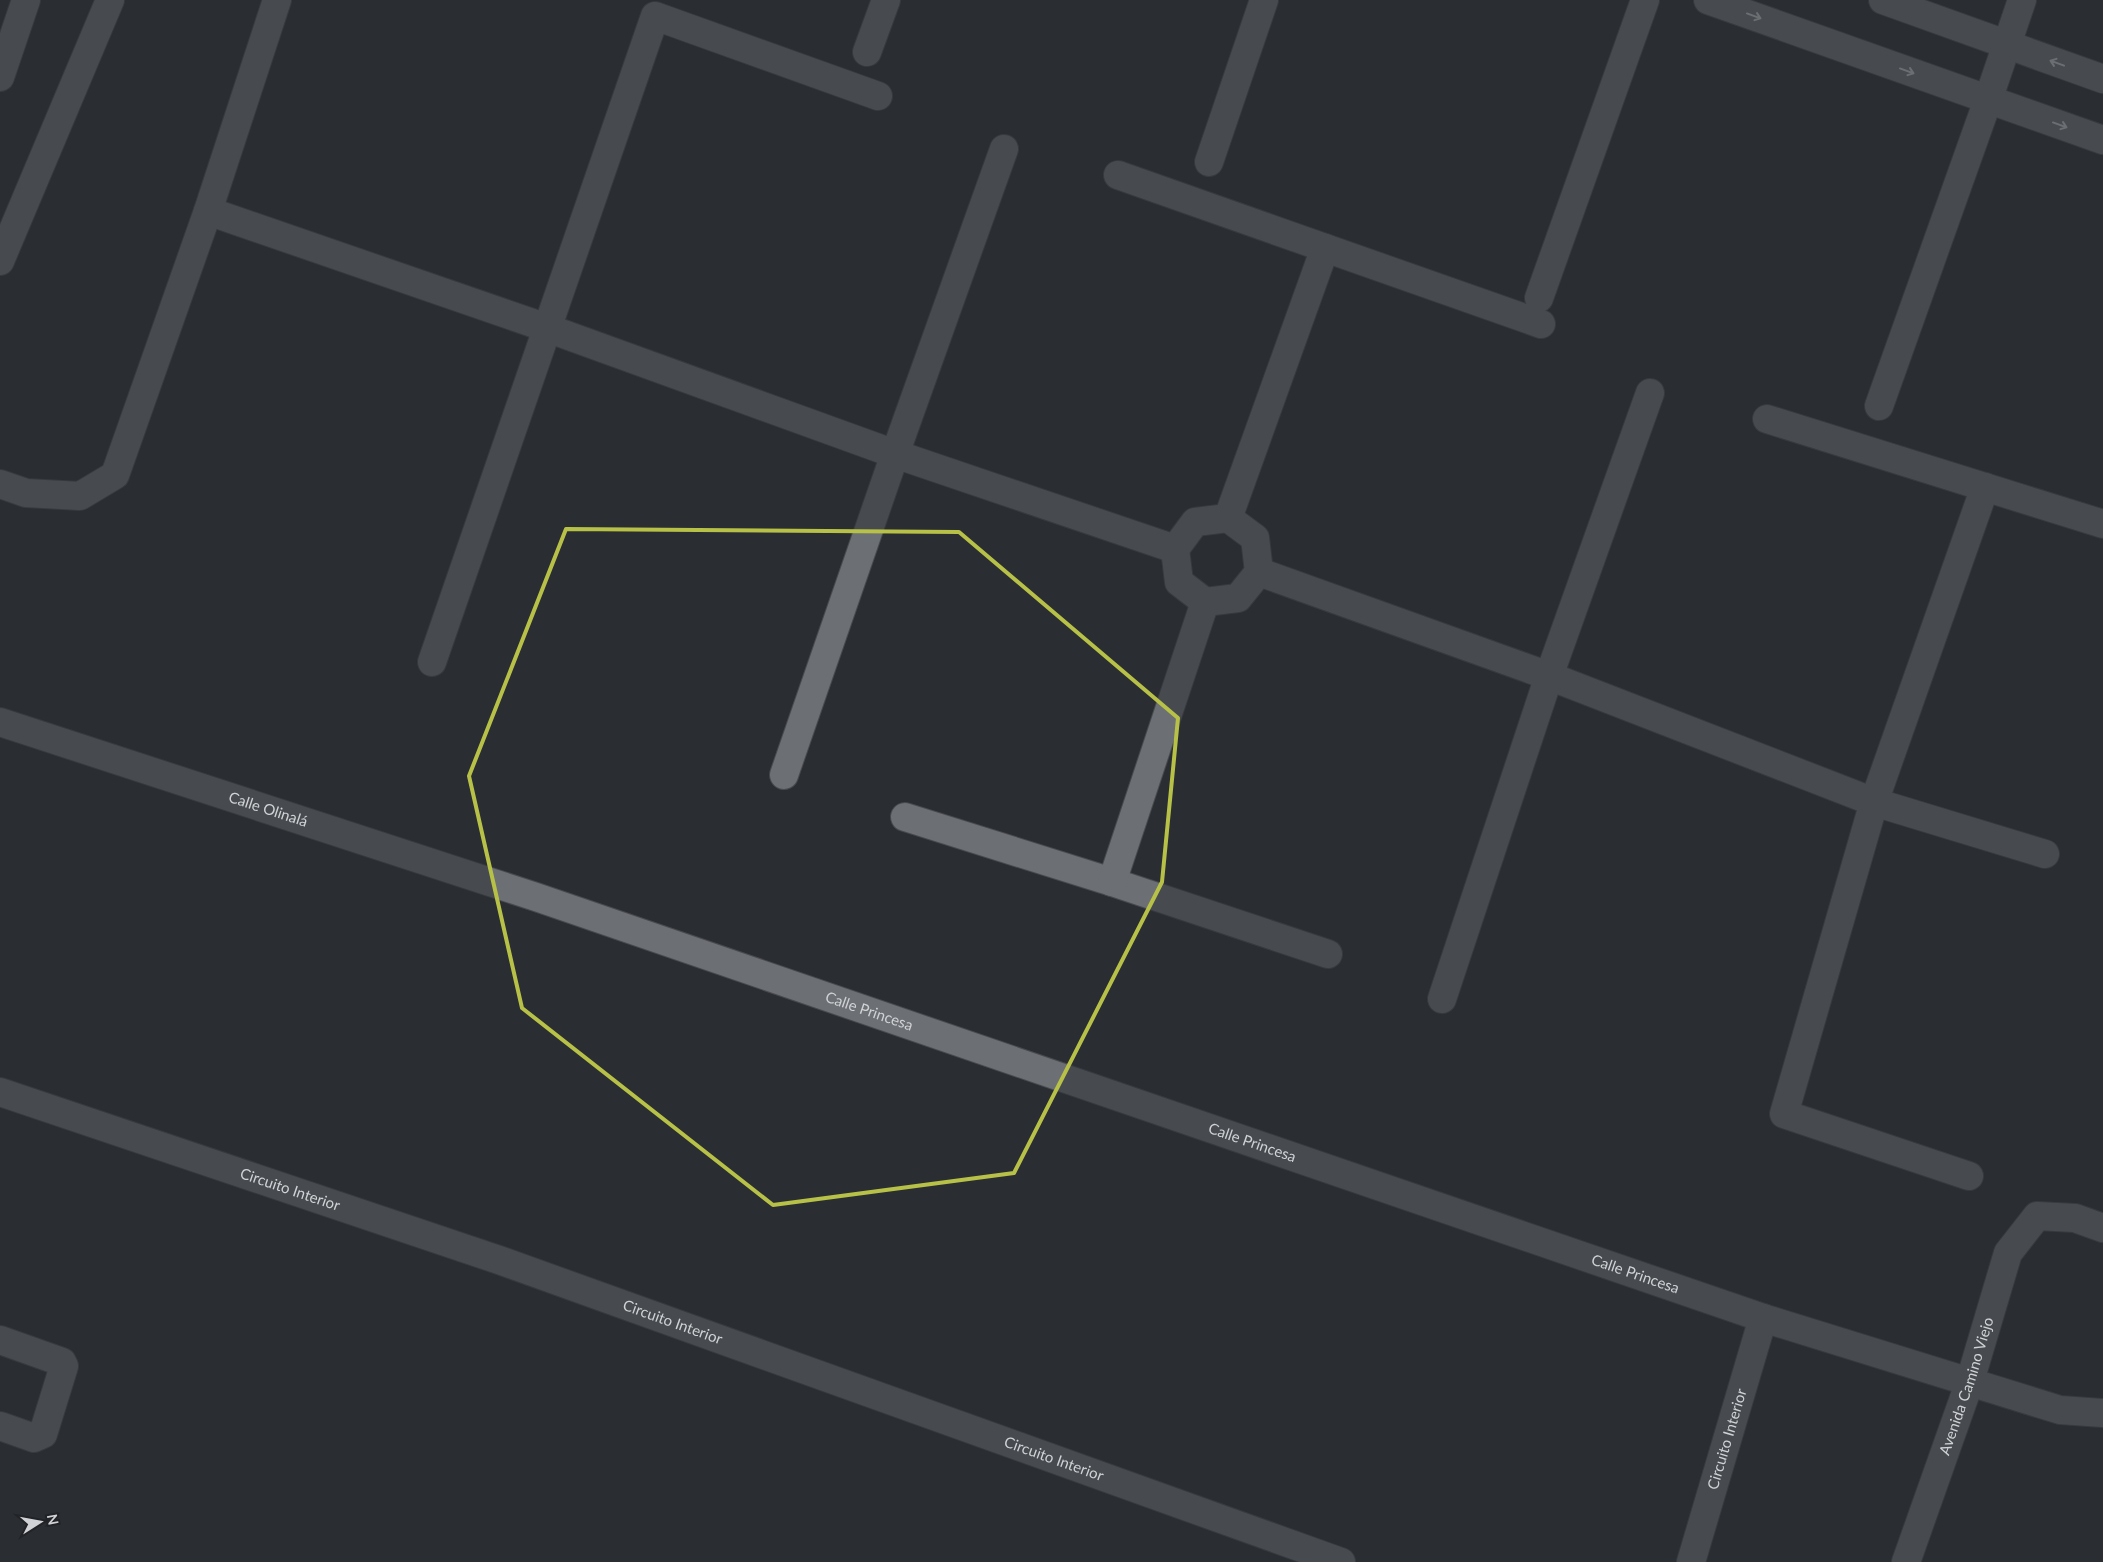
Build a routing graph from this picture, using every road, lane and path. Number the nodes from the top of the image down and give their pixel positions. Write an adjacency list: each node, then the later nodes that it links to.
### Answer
1 (26, 0): 12 (street)
2 (110, 0): 22 (street)
3 (277, 0): 20 (street)
4 (886, 0): 11 (street)
5 (1264, 0): 18 (street)
6 (1645, 0): 21 (street)
7 (1708, 0): 15 (street, one-way to 15)
8 (1883, 0): 10 (street)
9 (2022, 0): 10 (street)
10 (2007, 45): 13 (street, one-way to 10); 15 (street)
11 (867, 52)
12 (0, 77)
13 (2103, 79)
14 (878, 96): 23 (street)
15 (1988, 100): 16 (street, one-way to 16); 25 (street)
16 (2103, 140)
17 (1004, 149): 27 (street)
18 (1209, 162)
19 (1118, 175): 21 (street)
20 (208, 211): 23 (street); 28 (street)
21 (1325, 248): 30 (street)
22 (0, 261)
23 (547, 328): 27 (street); 35 (street)
24 (1650, 393): 36 (street)
25 (1879, 406)
26 (1767, 419): 29 (street)
27 (895, 454): 32 (street); 38 (street)
28 (0, 484)
29 (1985, 487): 31 (street); 39 (street)
30 (1228, 518): 32 (street); 33 (street)
31 (2103, 524)
32 (1175, 549): 34 (street)
33 (1259, 572): 34 (street); 36 (street)
34 (1206, 602): 42 (street)
35 (432, 662)
36 (1549, 676): 39 (street); 45 (street)
37 (0, 722): 43 (street, Calle Olinalá)
38 (784, 775)
39 (1874, 802): 41 (street); 47 (street)
40 (905, 817): 42 (street)
41 (2045, 854)
42 (1112, 882): 44 (street)
43 (536, 897): 49 (street, Calle Princesa)
44 (1328, 954)
45 (1442, 999)
46 (0, 1092): 54 (street, Circuito Interior)
47 (1969, 1176)
48 (2103, 1228): 51 (street, Avenida Camino Viejo)
49 (1763, 1318): 51 (street, Calle Princesa); 55 (street, Circuito Interior)
50 (0, 1340): 53 (street)
51 (1970, 1382): 52 (street, Calle Princesa); 56 (street, Avenida Camino Viejo)
52 (2103, 1413)
53 (0, 1426)
54 (1342, 1562)
55 (1691, 1562)
56 (1906, 1562)

